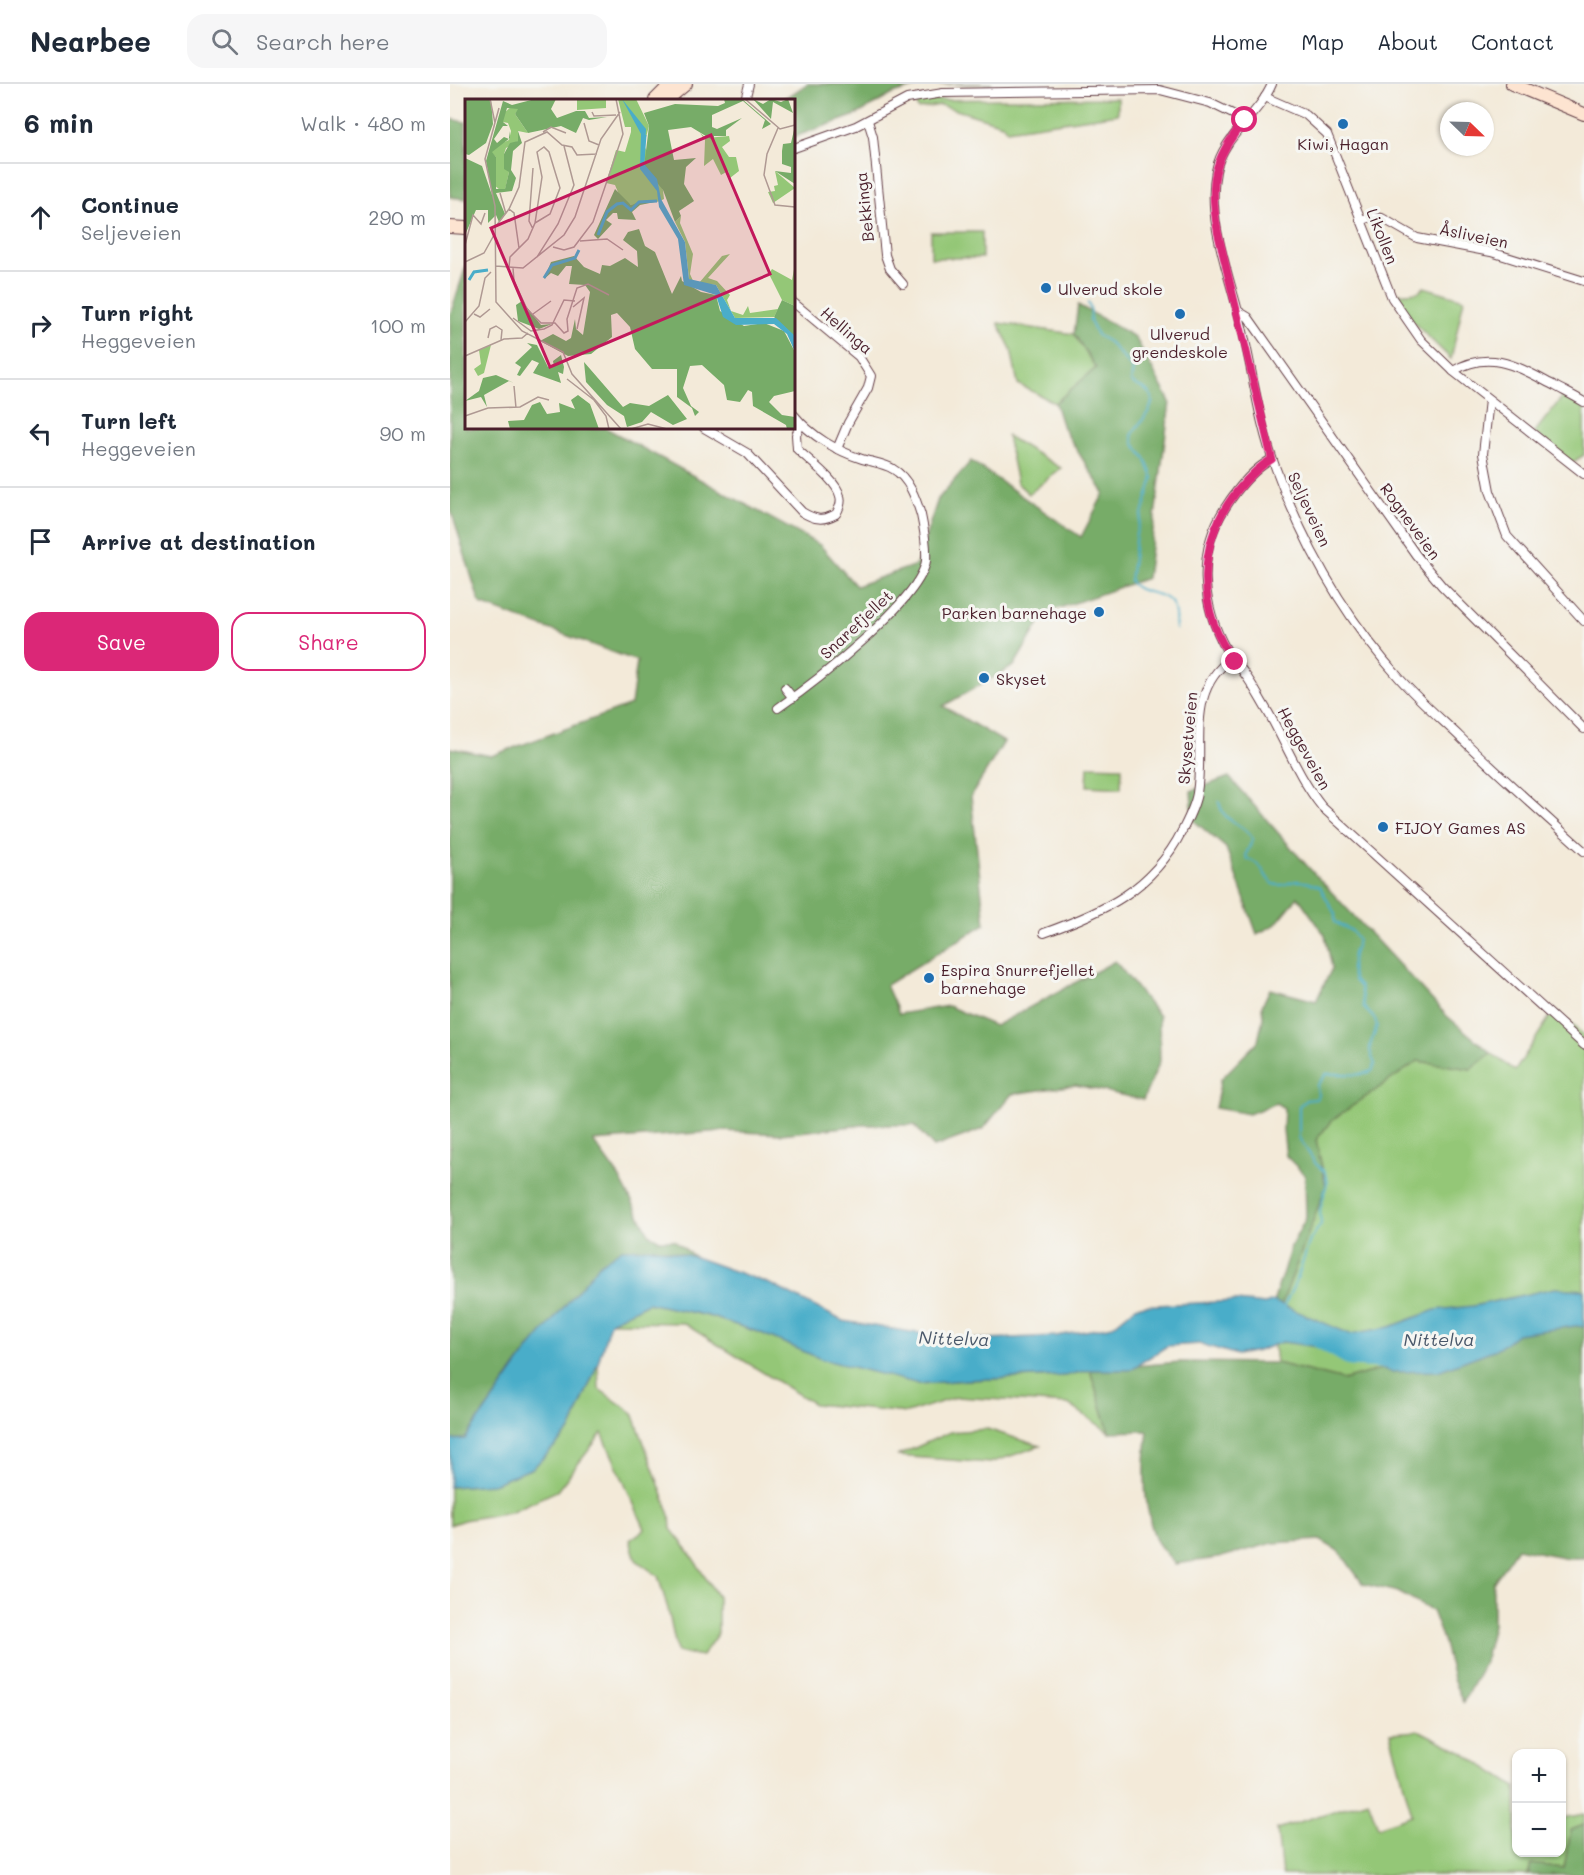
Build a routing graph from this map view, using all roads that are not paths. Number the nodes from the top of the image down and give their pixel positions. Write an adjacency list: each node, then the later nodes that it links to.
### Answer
1 (671, 84): 8 (main road)
2 (686, 84): 9 (main road)
3 (749, 84): 10 (street)
4 (1272, 84): 7 (street)
5 (1512, 84): 6 (main road)
6 (1528, 87): 11 (main road)
7 (1265, 97): 12 (street, Seljeveien); 15 (street, Likollen)
8 (656, 99)
9 (668, 99)
10 (745, 99)
11 (1584, 114)
12 (1245, 120): 13 (street); 21 (street, Seljeveien)
13 (868, 121): 14 (street); 19 (street, Bekkinga)
14 (795, 148)
15 (1360, 220): 18 (street, Åsliveien); 22 (street, Likollen)
16 (450, 227): 17 (main road)
17 (465, 228)
18 (1584, 281)
19 (903, 284)
20 (795, 304): 28 (street, Hellinga)
21 (1238, 311): 29 (street, Seljeveien); 36 (street, Rogneveien)
22 (1454, 371): 23 (street, Likollen); 24 (street)
23 (1489, 400): 30 (street, Likollen); 31 (street)
24 (1584, 402)
25 (795, 416): 26 (street, Snarefjellet)
26 (801, 424): 27 (street); 28 (street, Snarefjellet)
27 (706, 429)
28 (837, 449): 34 (street, Snarefjellet)
29 (1272, 459): 32 (street, Heggeveien); 37 (street, Seljeveien)
30 (1584, 474)
31 (1584, 621)
32 (1232, 658): 38 (street, Skysetveien); 39 (street, Heggeveien)
33 (785, 688): 34 (street)
34 (793, 698): 35 (street, Snarefjellet)
35 (778, 708)
36 (1584, 729)
37 (1584, 851)
38 (1044, 933)
39 (1584, 1045)

